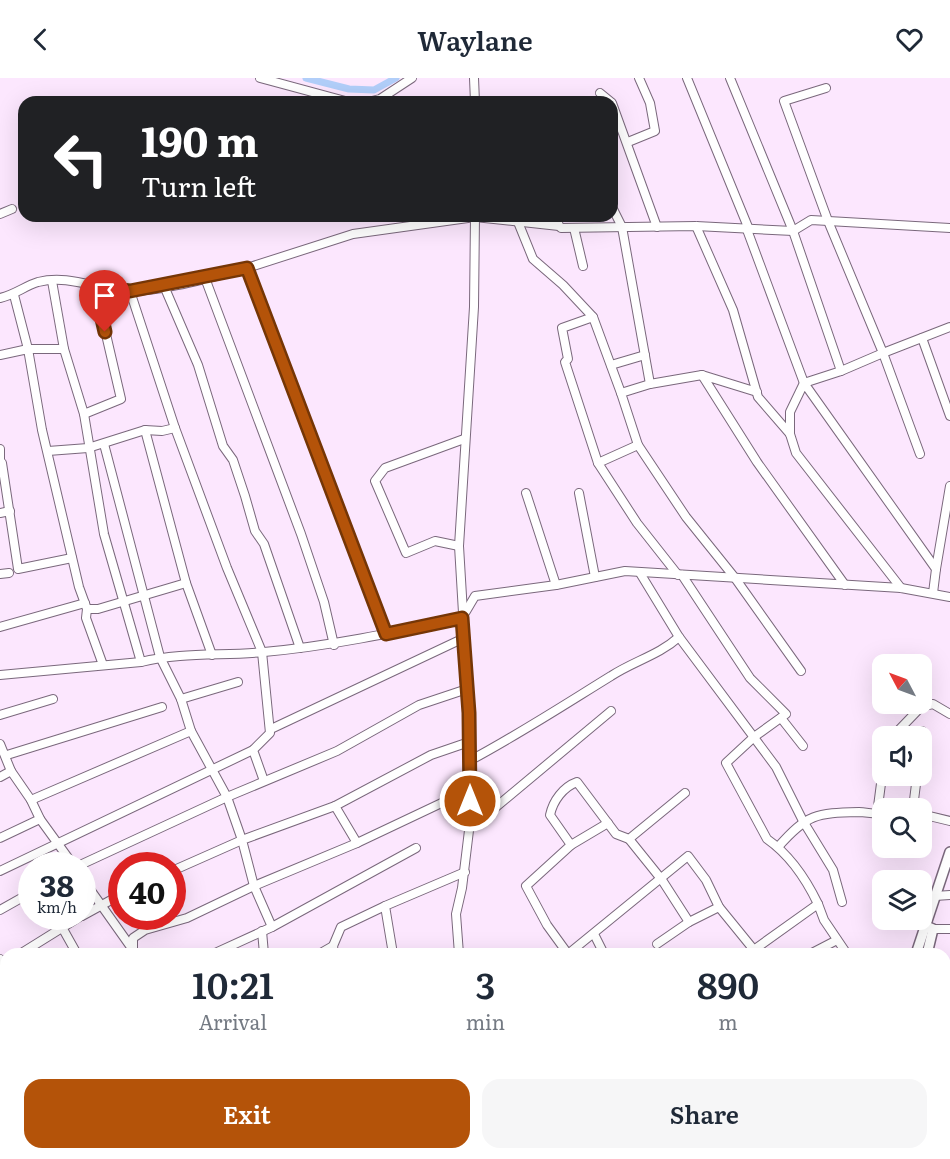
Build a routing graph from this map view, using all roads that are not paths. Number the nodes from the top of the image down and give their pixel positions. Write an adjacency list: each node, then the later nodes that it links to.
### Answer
1 (260, 78): 9 (street)
2 (412, 78): 10 (street)
3 (474, 78): 11 (street)
4 (639, 78): 14 (street)
5 (687, 78): 27 (street)
6 (730, 78): 30 (street)
7 (826, 88): 18 (street)
8 (600, 93): 12 (street)
9 (327, 96)
10 (385, 96)
11 (475, 96)
12 (603, 96)
13 (618, 119): 14 (street)
14 (628, 142): 26 (street)
15 (12, 209): 16 (street)
16 (0, 214)
17 (618, 220): 25 (street)
18 (828, 221): 29 (street); 30 (street); 45 (street)
19 (434, 222): 32 (street)
20 (475, 222): 62 (street)
21 (518, 222): 23 (street); 40 (street)
22 (558, 222): 23 (street)
23 (559, 226): 28 (street)
24 (696, 226): 26 (street); 27 (street); 53 (street)
25 (621, 227): 26 (street); 28 (street); 47 (street)
26 (657, 227)
27 (747, 227): 30 (street); 51 (street)
28 (574, 228): 31 (street)
29 (950, 228)
30 (793, 231): 49 (street)
31 (583, 266)
32 (247, 268): 33 (street); 94 (street)
33 (205, 278): 35 (street); 97 (street)
34 (52, 281): 36 (street); 38 (street); 44 (street)
35 (164, 286): 37 (street); 98 (street)
36 (95, 287): 37 (street); 56 (street)
37 (130, 291): 59 (street)
38 (14, 295): 39 (street); 43 (street)
39 (0, 298)
40 (593, 317): 48 (street); 70 (street)
41 (950, 327): 42 (street)
42 (922, 338): 45 (street); 58 (street)
43 (28, 349): 44 (street); 46 (street); 67 (street)
44 (64, 349): 56 (street)
45 (883, 353): 49 (street); 68 (street)
46 (0, 355)
47 (645, 355): 48 (street); 52 (street)
48 (611, 364): 54 (street)
49 (841, 371): 51 (street)
50 (702, 375): 52 (street); 53 (street); 85 (street)
51 (804, 383): 55 (street); 78 (street)
52 (650, 384): 54 (street)
53 (757, 392): 57 (street)
54 (621, 393): 64 (street)
55 (790, 412): 57 (street); 61 (street)
56 (84, 414): 65 (street)
57 (775, 416): 61 (street)
58 (950, 416)
59 (175, 428): 60 (street); 99 (street)
60 (145, 430): 63 (street); 83 (street)
61 (790, 434): 86 (street)
62 (464, 439): 76 (street); 76 (street)
63 (104, 444): 65 (street); 88 (street)
64 (639, 445): 70 (street); 82 (street)
65 (88, 447): 67 (street); 90 (street)
66 (0, 449): 69 (street)
67 (48, 451): 77 (street)
68 (921, 454)
69 (1, 463): 74 (street)
70 (598, 463): 80 (street)
71 (950, 486): 78 (street)
72 (526, 493): 84 (street)
73 (579, 493): 81 (street)
74 (10, 511): 75 (street); 77 (street)
75 (0, 513)
76 (459, 546): 92 (street)
77 (72, 558): 91 (street)
78 (936, 569): 87 (street)
79 (640, 573): 80 (street); 81 (street); 95 (street)
80 (680, 575): 82 (street); 114 (street)
81 (595, 577): 84 (street)
82 (735, 578): 85 (street); 104 (street)
83 (186, 583): 88 (street); 100 (street)
84 (556, 585): 92 (street)
85 (845, 585): 86 (street)
86 (901, 588): 87 (street)
87 (933, 593): 89 (street)
88 (146, 595): 90 (street); 101 (street)
89 (950, 597)
90 (124, 603): 91 (street); 102 (street)
91 (86, 606): 93 (street); 103 (street)
92 (462, 618): 94 (street); 96 (street)
93 (0, 627)
94 (386, 634): 97 (street)
95 (679, 637): 118 (street); 124 (street)
96 (464, 638): 107 (street); 116 (street)
97 (334, 645): 98 (street)
98 (300, 648): 99 (street)
99 (262, 652): 100 (street); 116 (street)
100 (212, 655): 101 (street)
101 (160, 657): 102 (street); 109 (street)
102 (141, 662): 103 (street)
103 (103, 665): 105 (street)
104 (801, 671)
105 (0, 675)
106 (238, 682): 109 (street)
107 (467, 689): 119 (street); 128 (street)
108 (53, 699): 113 (street)
109 (181, 699): 117 (street)
110 (162, 707): 123 (street)
111 (611, 711): 139 (street)
112 (950, 714): 115 (street)
113 (0, 716)
114 (781, 718): 118 (street); 121 (street)
115 (903, 726)
116 (270, 729): 122 (street)
117 (191, 731): 126 (street); 132 (street)
118 (754, 737): 137 (street); 147 (street)
119 (469, 742): 124 (street); 133 (street)
120 (0, 744): 123 (street)
121 (803, 746)
122 (253, 750): 126 (street); 128 (street)
123 (7, 755): 125 (street)
124 (469, 761): 129 (street)
125 (11, 771): 127 (street); 132 (street)
126 (213, 771): 131 (street); 144 (street)
127 (0, 777)
128 (264, 781): 131 (street)
129 (470, 790): 139 (street); 145 (street)
130 (685, 793): 142 (street)
131 (227, 797): 143 (street); 151 (street)
132 (32, 800): 136 (street)
133 (335, 806): 143 (street); 145 (street)
134 (872, 814): 137 (street)
135 (932, 817): 138 (street)
136 (40, 819): 141 (street); 144 (street)
137 (803, 821): 147 (street); 163 (street)
138 (950, 821)
139 (470, 823): 155 (street)
140 (608, 823): 142 (street); 146 (street); 146 (street)
141 (0, 838)
142 (629, 839): 156 (street)
143 (242, 840): 153 (street); 157 (street)
144 (59, 842): 149 (street); 154 (street)
145 (357, 843): 157 (street)
146 (570, 845): 192 (street)
147 (778, 847): 165 (street)
148 (416, 848): 172 (street)
149 (66, 852)
150 (950, 852): 152 (main road)
151 (96, 857)
152 (948, 862): 159 (main road)
153 (186, 866)
154 (0, 871)
155 (465, 872): 166 (street); 191 (street)
156 (662, 880): 168 (street); 171 (street); 180 (street)
157 (254, 886): 172 (street); 186 (street)
158 (950, 895): 159 (street)
159 (935, 896): 170 (main road)
160 (96, 897): 164 (street)
161 (18, 900): 169 (street)
162 (108, 901): 164 (street)
163 (842, 902)
164 (101, 904): 167 (street); 185 (street)
165 (818, 904): 181 (street); 196 (street)
166 (385, 906): 189 (street); 190 (street)
167 (96, 907)
168 (718, 907): 171 (street); 195 (street)
169 (0, 910)
170 (932, 912)
171 (689, 922): 182 (street)
172 (272, 927): 179 (street)
173 (932, 928): 174 (street)
174 (950, 929)
175 (60, 930): 183 (street)
176 (64, 930): 184 (street)
177 (928, 930): 199 (main road)
178 (929, 930): 200 (main road)
179 (262, 931): 187 (street); 188 (street)
180 (594, 934): 193 (street); 194 (street)
181 (837, 940): 197 (street); 198 (street)
182 (657, 944)
183 (30, 948)
184 (74, 948)
185 (129, 948)
186 (132, 948)
187 (226, 948)
188 (263, 948)
189 (334, 948)
190 (392, 948)
191 (459, 948)
192 (564, 948)
193 (576, 948)
194 (601, 948)
195 (748, 948)
196 (757, 948)
197 (822, 948)
198 (843, 948)
199 (919, 948)
200 (927, 948)

